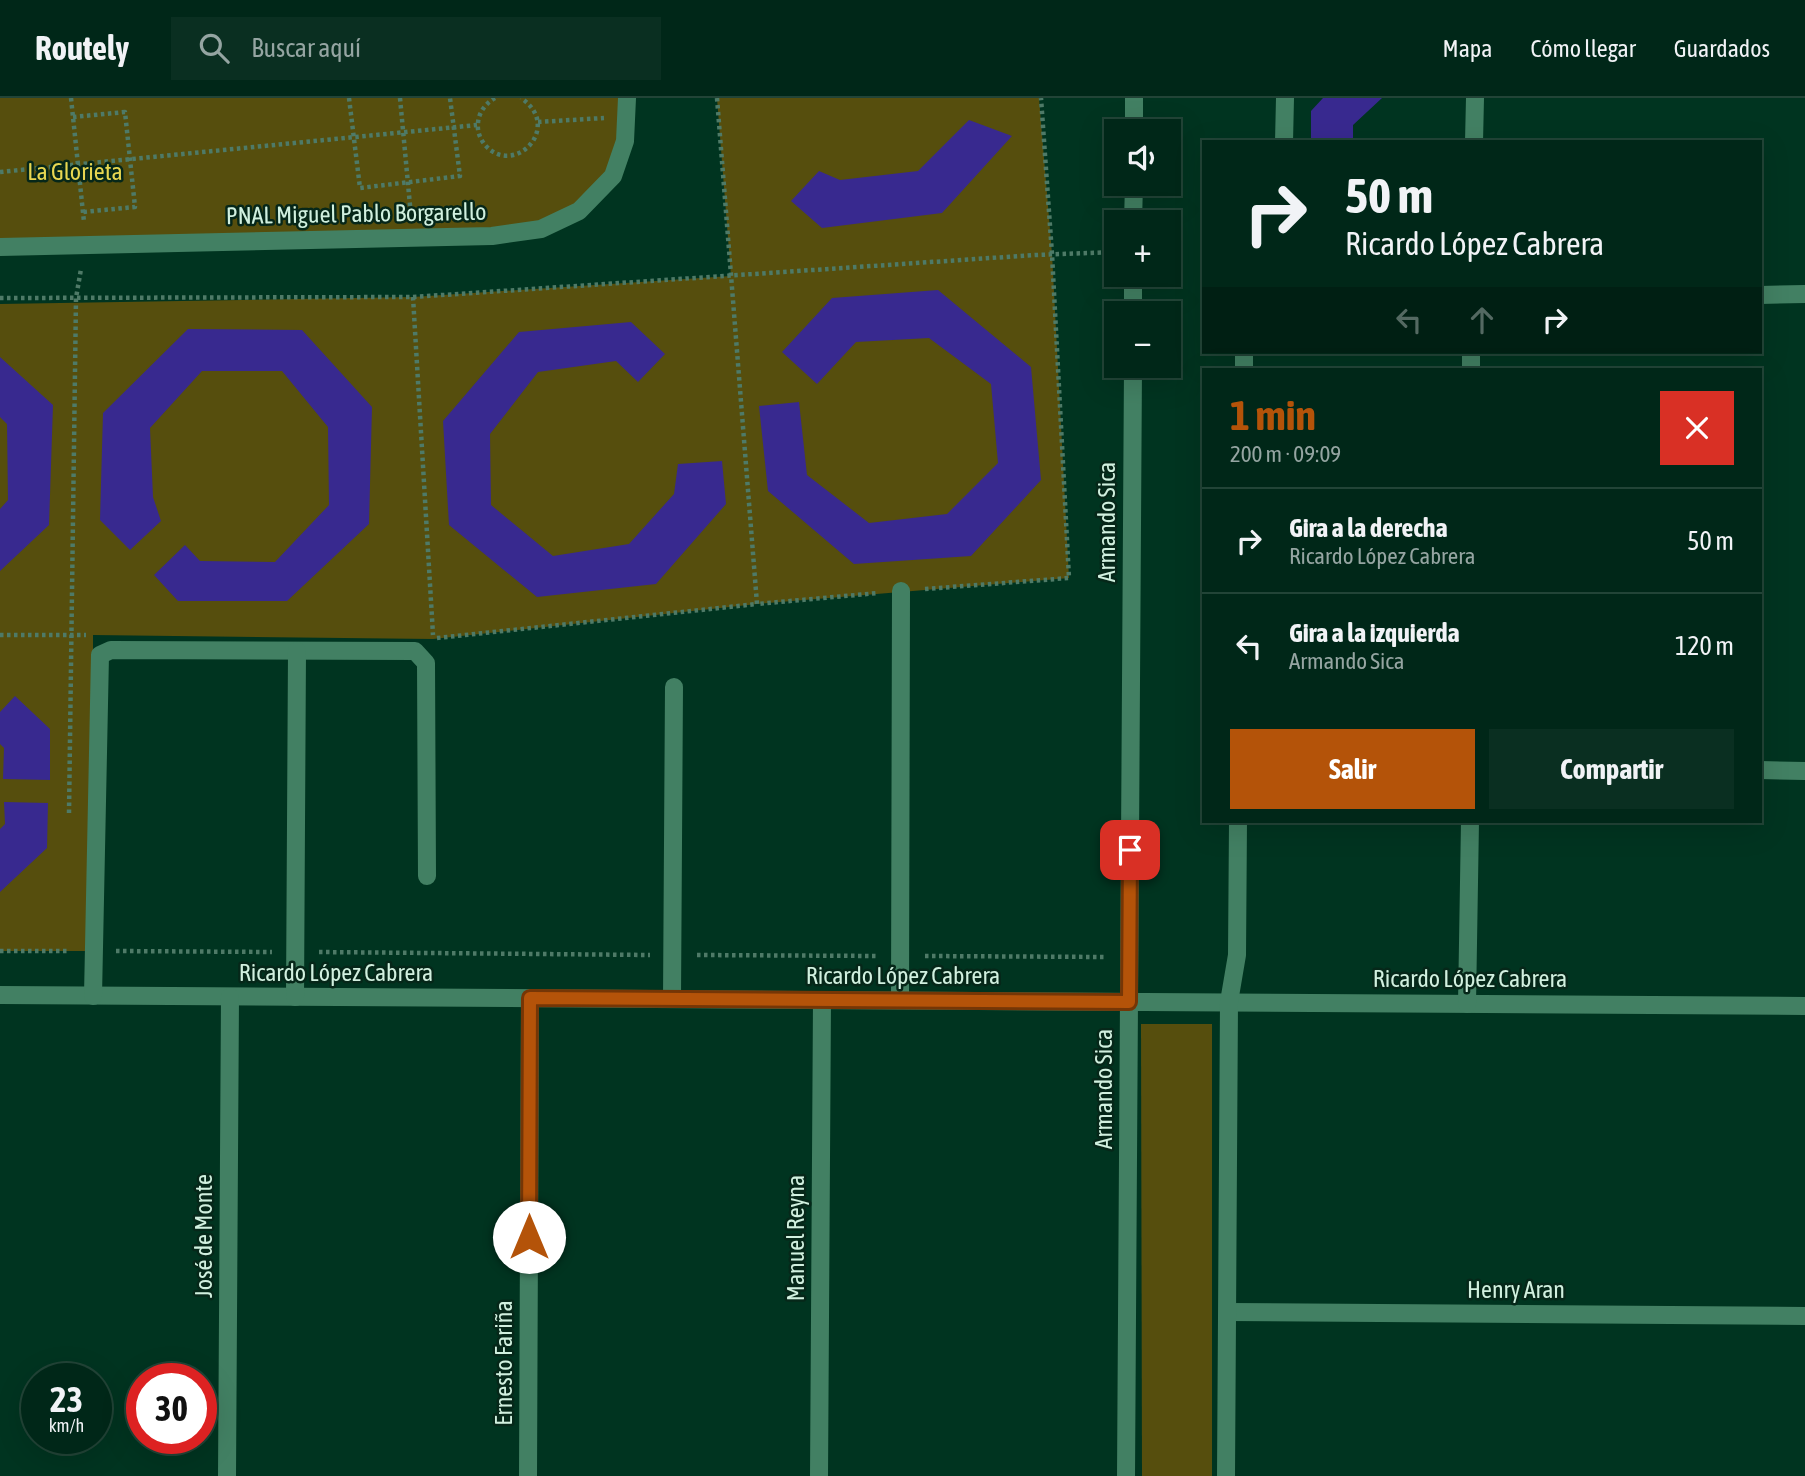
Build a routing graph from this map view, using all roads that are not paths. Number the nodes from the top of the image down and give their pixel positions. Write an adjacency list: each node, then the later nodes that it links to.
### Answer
1 (627, 98): 8 (street, PNAL Miguel Pablo Borgarello)
2 (1134, 98): 5 (street)
3 (1285, 98): 6 (street)
4 (1475, 98): 7 (street)
5 (1134, 119)
6 (1284, 140)
7 (1474, 140)
8 (0, 247)
9 (1762, 295): 10 (street)
10 (1805, 295)
11 (1133, 378): 28 (street, Armando Sica)
12 (901, 591): 27 (street)
13 (297, 651): 19 (street); 21 (street); 23 (street)
14 (674, 687): 25 (street)
15 (1762, 770): 16 (street)
16 (1805, 771)
17 (1238, 823): 29 (street)
18 (1471, 823): 30 (street)
19 (427, 876)
20 (0, 995): 21 (street, Ricardo López Cabrera)
21 (93, 996): 22 (street, Ricardo López Cabrera)
22 (230, 997): 23 (street, Ricardo López Cabrera); 34 (street, José de Monte)
23 (295, 997): 24 (street, Ricardo López Cabrera)
24 (530, 998): 25 (street, Ricardo López Cabrera); 35 (street, Ernesto Fariña)
25 (672, 999): 26 (street, Ricardo López Cabrera)
26 (822, 1000): 27 (street, Ricardo López Cabrera); 36 (street, Manuel Reyna)
27 (900, 1000): 28 (street, Ricardo López Cabrera)
28 (1129, 1002): 29 (street, Ricardo López Cabrera); 37 (street, Armando Sica)
29 (1229, 1002): 30 (street, Ricardo López Cabrera); 32 (street)
30 (1467, 1004): 31 (street, Ricardo López Cabrera)
31 (1805, 1006)
32 (1227, 1312): 33 (street, Henry Aran); 38 (street)
33 (1805, 1316)
34 (228, 1476)
35 (528, 1476)
36 (819, 1476)
37 (1126, 1476)
38 (1226, 1476)

